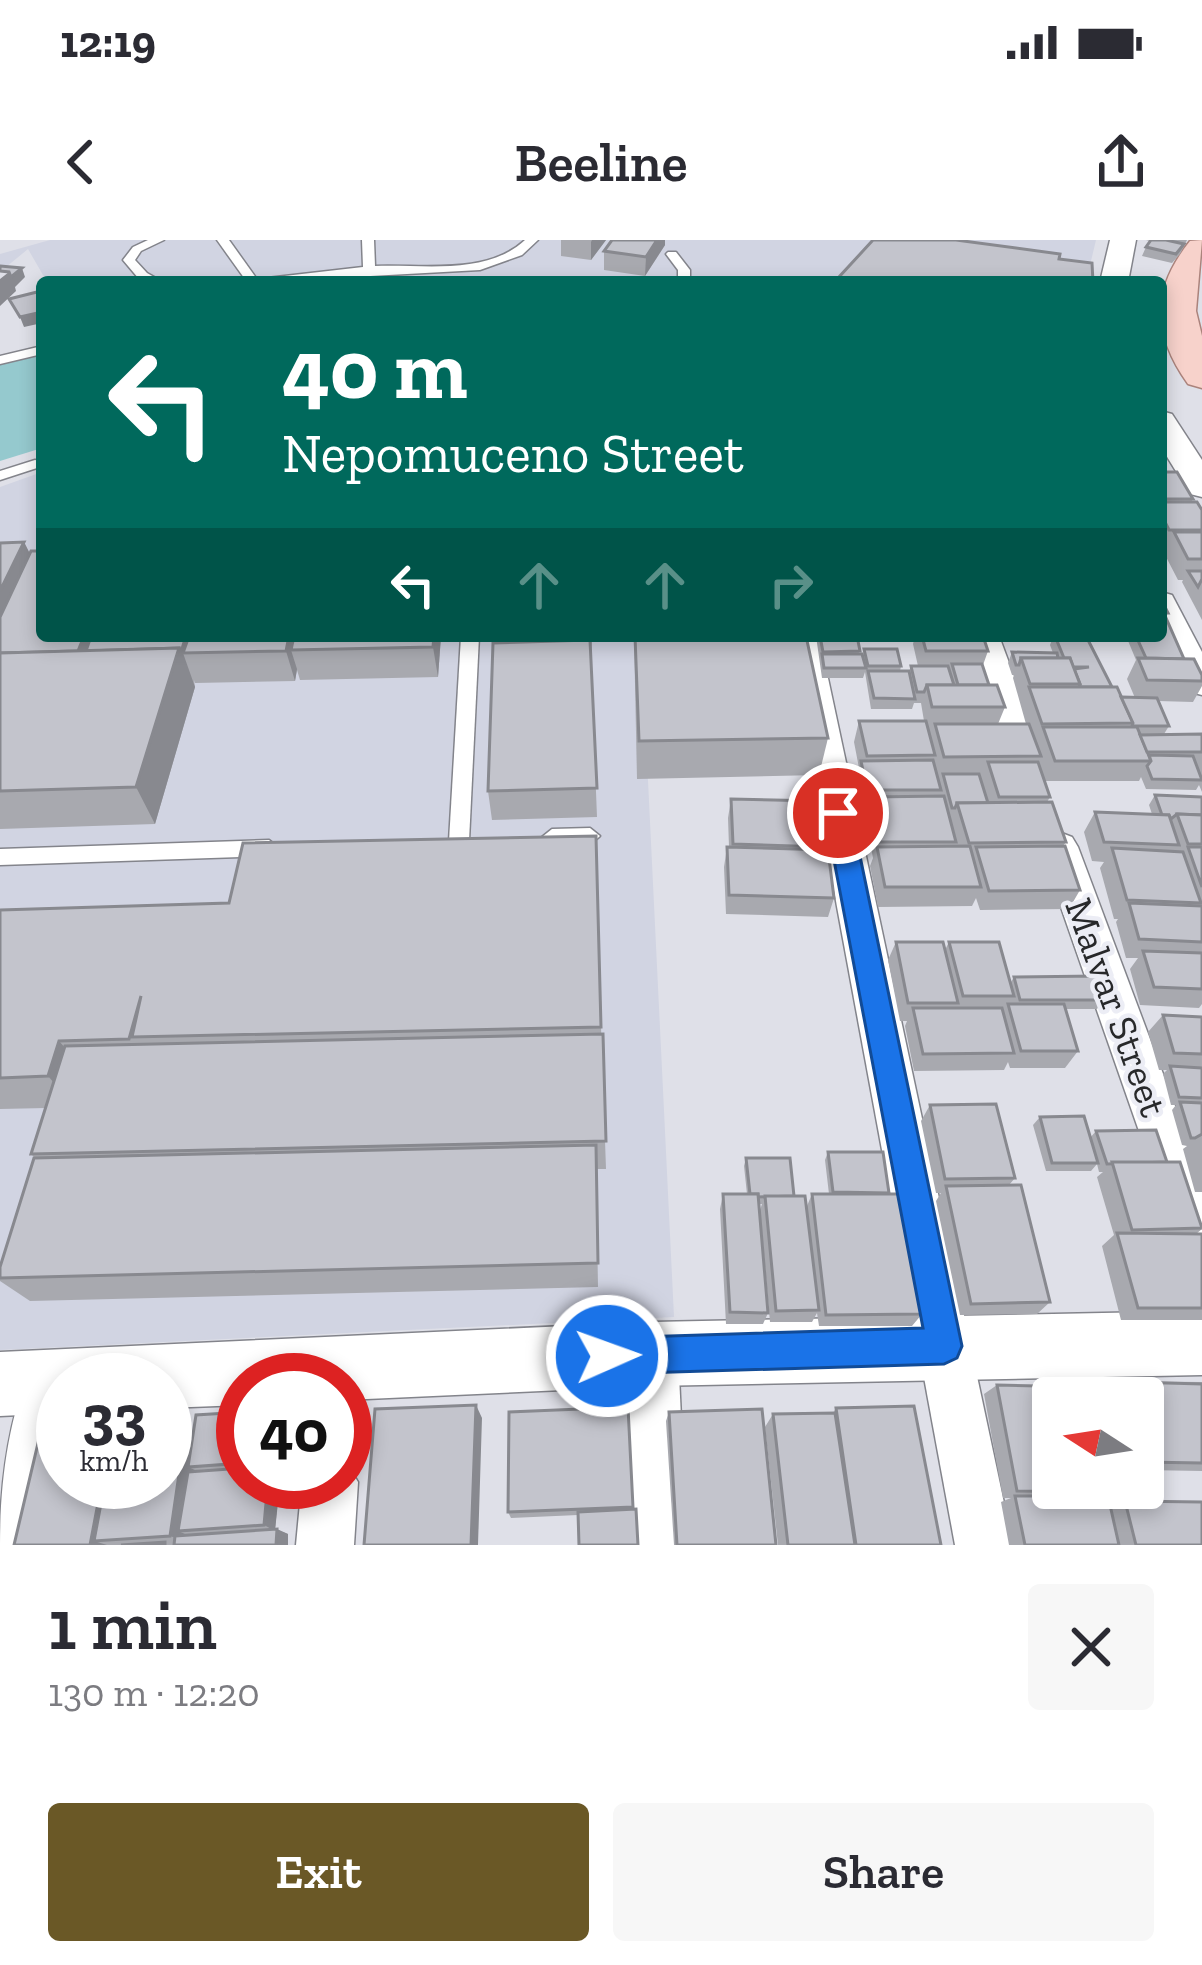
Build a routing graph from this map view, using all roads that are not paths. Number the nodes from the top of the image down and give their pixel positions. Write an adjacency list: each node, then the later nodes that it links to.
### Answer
1 (158, 240): 9 (lane)
2 (223, 240): 10 (lane)
3 (368, 240): 8 (lane)
4 (532, 240): 8 (lane)
5 (1123, 240): 13 (street)
6 (1202, 248): 16 (main road)
7 (672, 254): 12 (lane)
8 (369, 270): 11 (lane)
9 (143, 276)
10 (249, 276)
11 (318, 276)
12 (684, 276)
13 (1115, 276)
14 (36, 351): 15 (lane)
15 (0, 360)
16 (1202, 376)
17 (1167, 431): 19 (street)
18 (35, 464): 20 (lane)
19 (1195, 475)
20 (0, 476)
21 (1167, 614): 25 (street)
22 (470, 642): 28 (lane)
23 (804, 642): 33 (street)
24 (985, 642): 31 (street, Malvar Street)
25 (1202, 684)
26 (590, 836): 27 (lane)
27 (524, 838)
28 (436, 842)
29 (298, 847): 30 (lane)
30 (0, 857)
31 (1202, 1243)
32 (1202, 1343): 33 (street)
33 (944, 1346): 34 (street); 41 (street)
34 (652, 1354): 35 (street); 40 (street)
35 (372, 1372)
36 (36, 1433): 38 (street)
37 (328, 1509): 39 (street)
38 (12, 1545)
39 (325, 1545)
40 (658, 1545)
41 (984, 1545)

